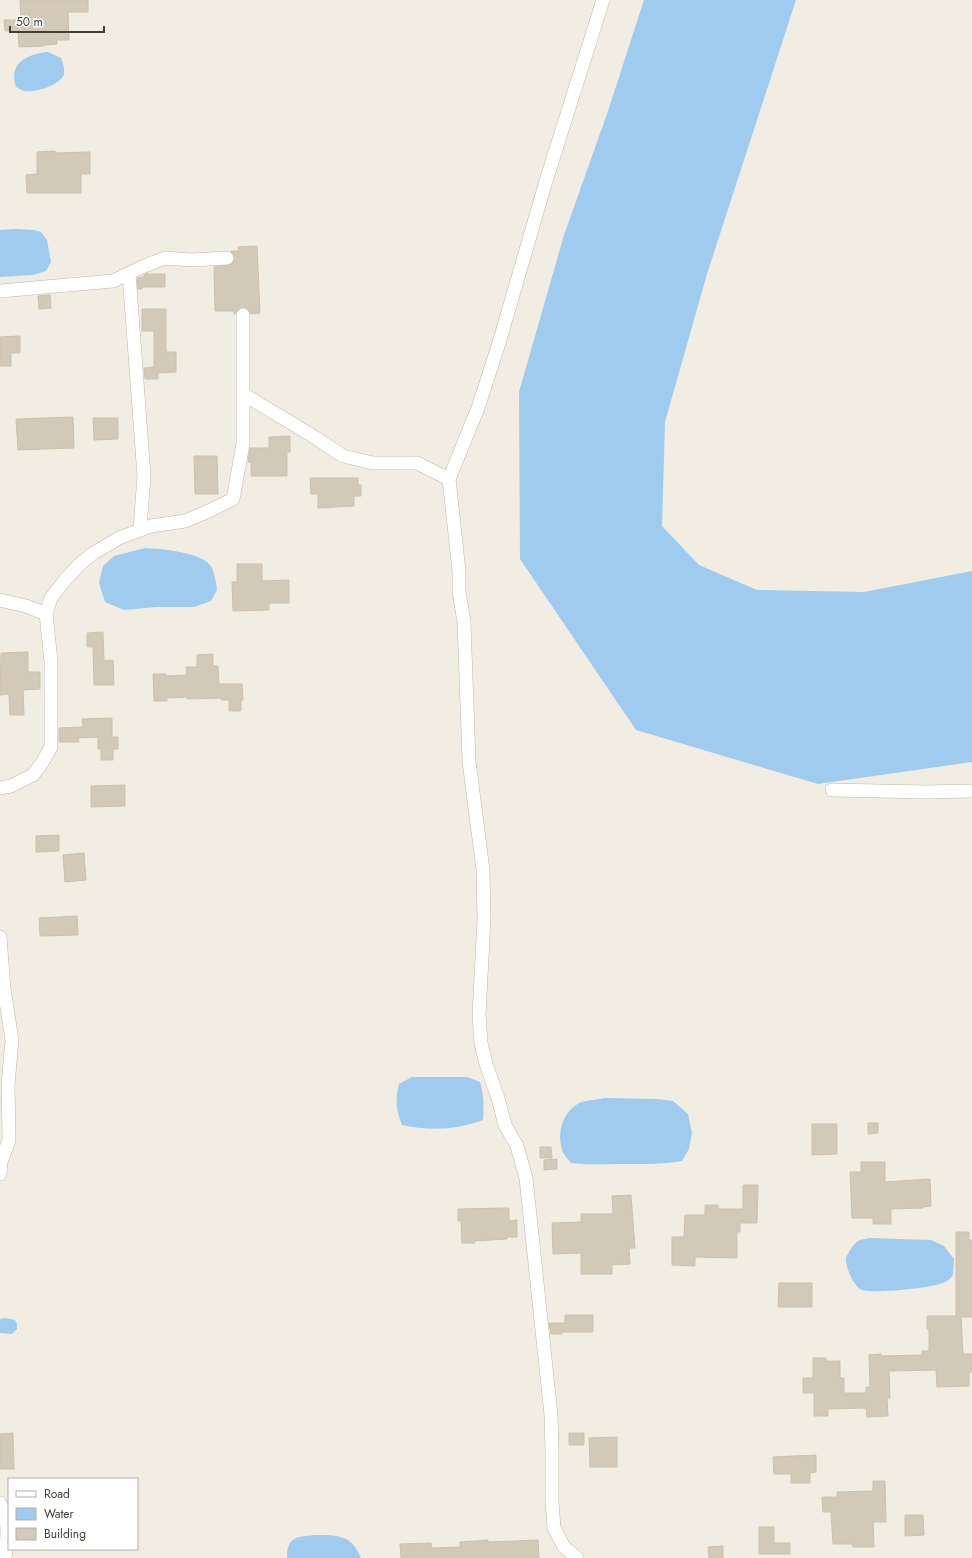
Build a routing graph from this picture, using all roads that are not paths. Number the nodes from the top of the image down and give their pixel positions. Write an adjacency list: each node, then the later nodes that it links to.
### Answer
1 (603, 0): 7 (street)
2 (227, 258): 3 (street)
3 (129, 274): 4 (street); 8 (street)
4 (0, 291)
5 (243, 315): 6 (street)
6 (243, 394): 7 (street); 8 (street)
7 (448, 479): 18 (street)
8 (140, 529): 10 (street)
9 (0, 600): 10 (street)
10 (46, 614): 11 (street)
11 (0, 788)
12 (832, 790): 13 (street)
13 (972, 791)
14 (0, 937): 15 (street)
15 (0, 1174)
16 (0, 1503): 17 (street)
17 (5, 1558)
18 (577, 1558)

